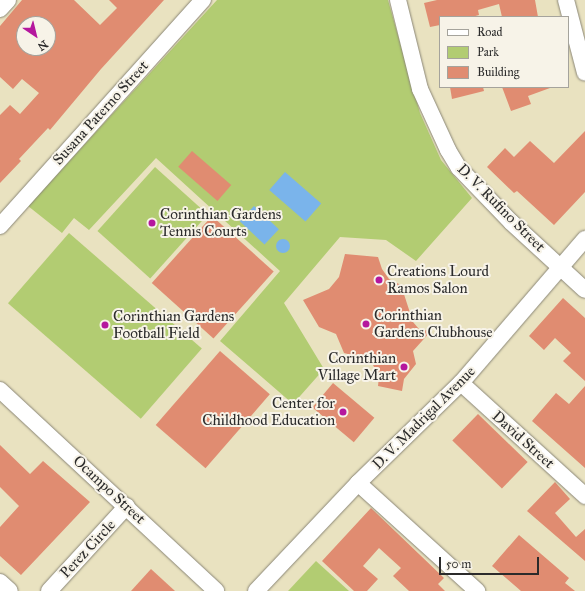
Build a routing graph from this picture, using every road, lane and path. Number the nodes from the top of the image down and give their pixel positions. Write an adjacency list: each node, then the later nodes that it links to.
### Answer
1 (8, 0): 5 (street)
2 (203, 0): 7 (street, Susana Paterno Street)
3 (398, 0): 9 (street, D. V. Rufino Street)
4 (570, 3): 6 (street)
5 (0, 9)
6 (585, 73)
7 (0, 226)
8 (585, 239): 9 (street, D. V. Madrigal Avenue)
9 (560, 266): 10 (street, D. V. Rufino Street); 11 (street, D. V. Madrigal Avenue)
10 (585, 290)
11 (461, 383): 13 (street, D. V. Madrigal Avenue); 14 (street, David Street)
12 (0, 390): 15 (street, Ocampo Street)
13 (358, 483): 17 (street); 21 (street, D. V. Madrigal Avenue)
14 (585, 496)
15 (127, 506): 19 (street, Perez Circle); 20 (street, Ocampo Street)
16 (0, 582): 18 (street)
17 (471, 589)
18 (10, 591)
19 (49, 591)
20 (216, 591)
21 (256, 591)

